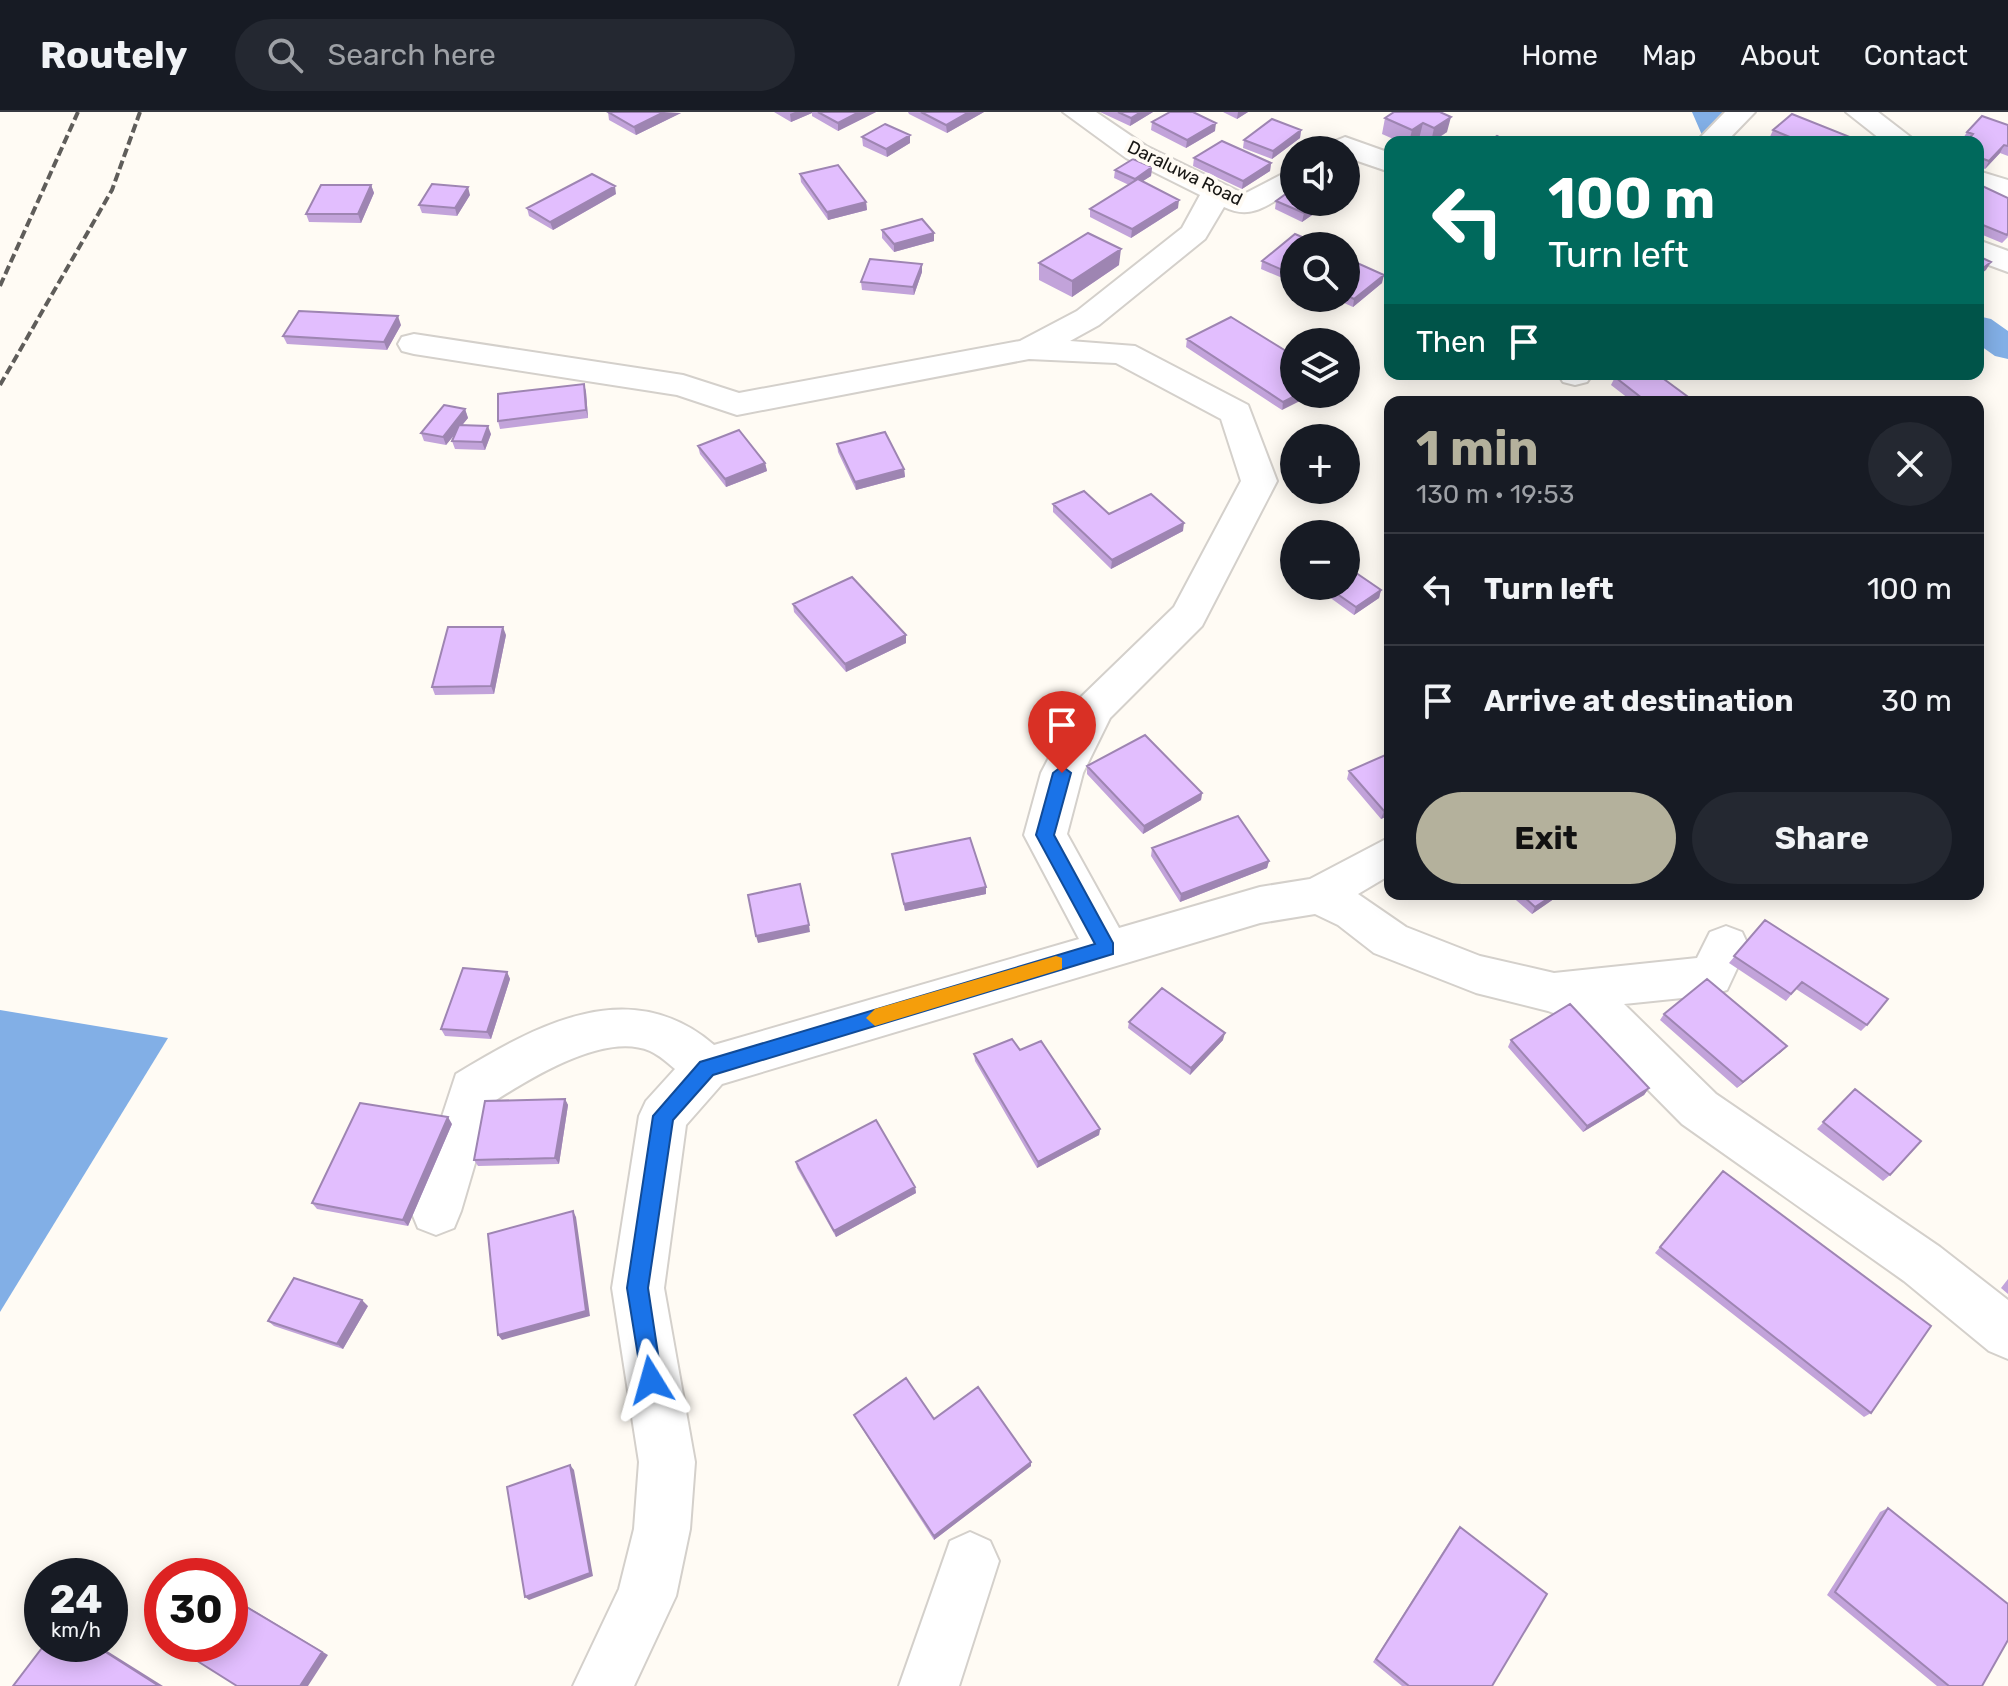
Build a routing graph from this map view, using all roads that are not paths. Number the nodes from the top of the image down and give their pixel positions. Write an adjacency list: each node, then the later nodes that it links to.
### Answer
1 (1077, 112): 9 (street, Daraluwa Road)
2 (1860, 112): 3 (street)
3 (1894, 136)
4 (1360, 152): 5 (street)
5 (1384, 161)
6 (1984, 182): 8 (street)
7 (1280, 185): 9 (street, Daraluwa Road)
8 (2008, 190)
9 (1217, 192): 13 (street)
10 (1984, 252): 11 (street)
11 (2008, 263)
12 (414, 344): 13 (street)
13 (1029, 349): 17 (street)
14 (1384, 857): 15 (street)
15 (1319, 895): 17 (street); 18 (street)
16 (1726, 945): 18 (street)
17 (1107, 948): 19 (street)
18 (1552, 992): 21 (street)
19 (707, 1068): 20 (street); 23 (street)
20 (436, 1211)
21 (2008, 1333)
22 (970, 1561): 24 (street)
23 (603, 1686)
24 (929, 1686)

